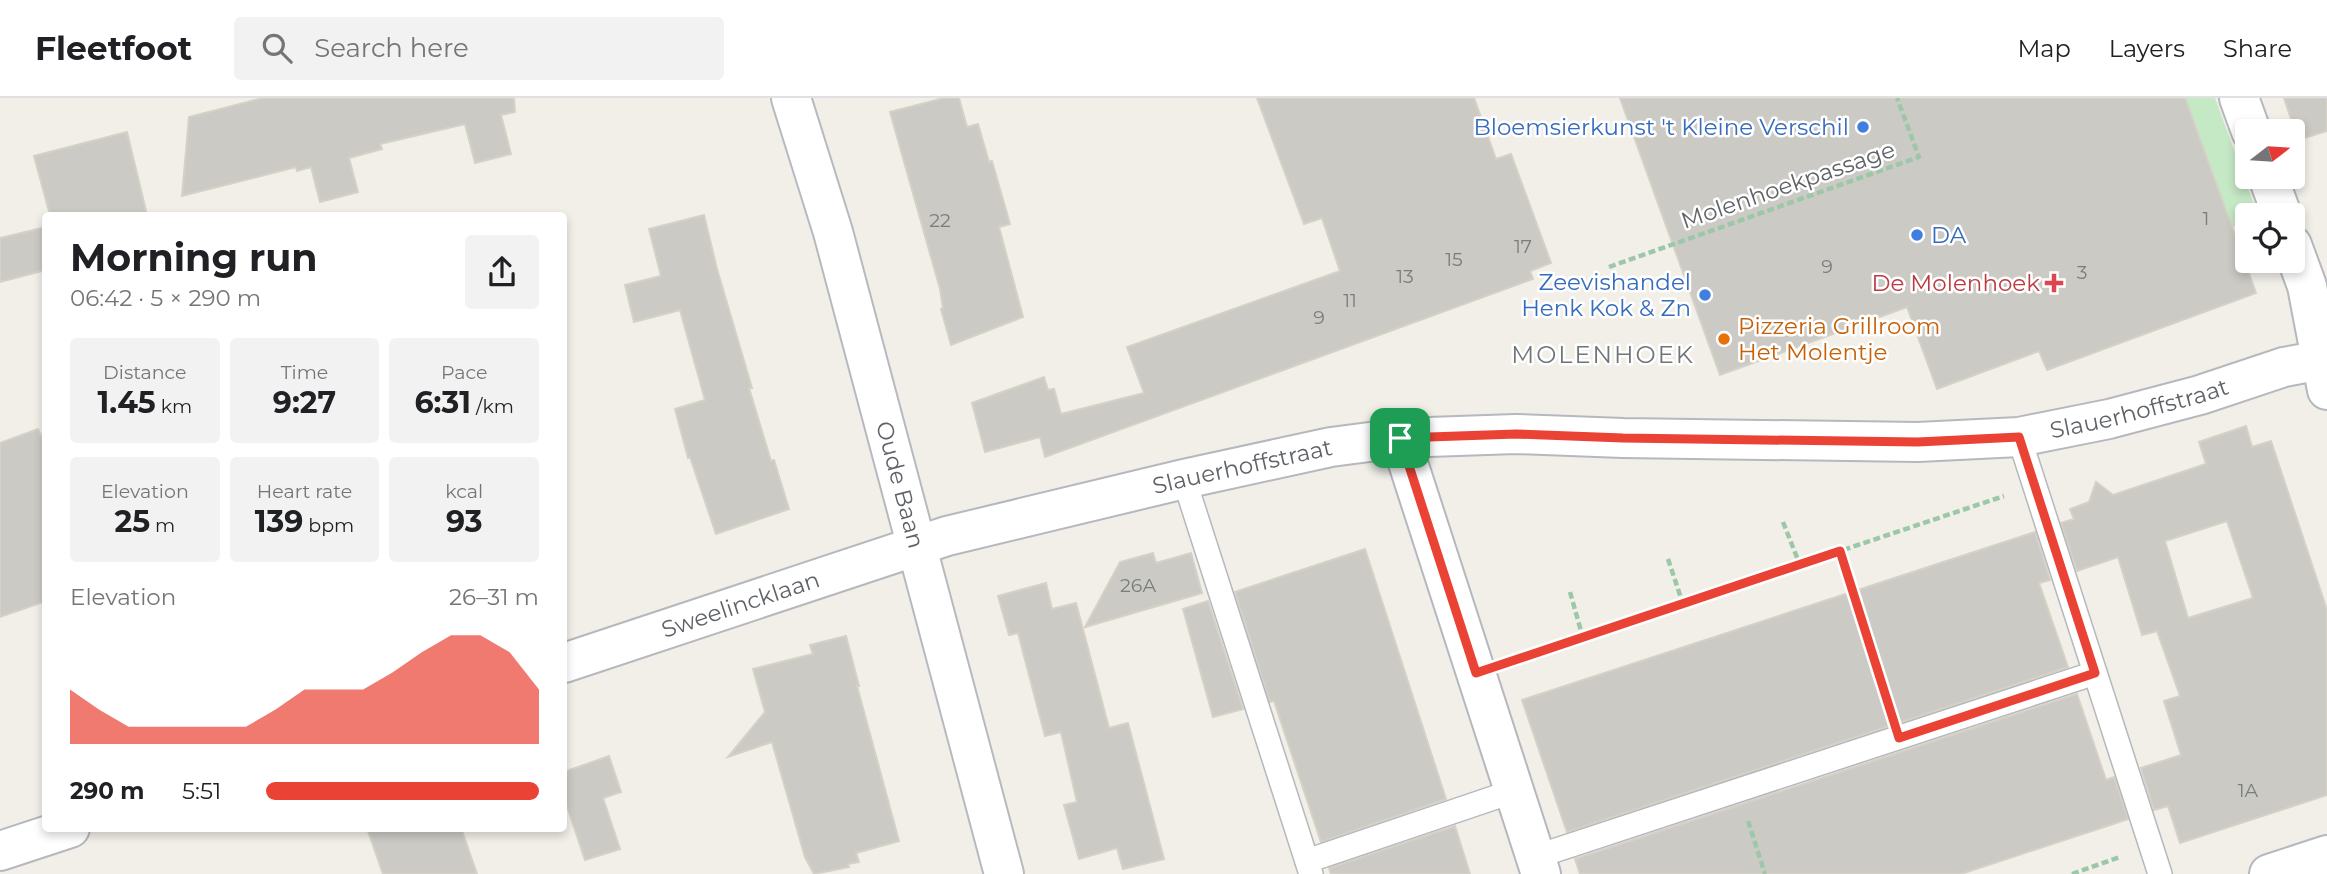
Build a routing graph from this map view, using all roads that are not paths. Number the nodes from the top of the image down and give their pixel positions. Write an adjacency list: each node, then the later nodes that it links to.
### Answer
1 (791, 98): 9 (street, Oude Baan)
2 (2239, 98): 3 (street)
3 (2247, 119)
4 (2302, 273): 5 (street)
5 (2325, 369): 6 (street, Slauerhoffstraat)
6 (2019, 437): 7 (street, Slauerhoffstraat); 11 (lane)
7 (1400, 438): 8 (street, Slauerhoffstraat); 12 (street)
8 (1184, 478): 9 (street, Slauerhoffstraat); 17 (lane)
9 (917, 546): 10 (street, Sweelincklaan); 18 (street, Oude Baan)
10 (567, 662)
11 (2095, 673): 16 (lane); 19 (lane)
12 (1514, 791): 16 (street); 17 (lane)
13 (52, 832): 14 (street)
14 (2, 843)
15 (2327, 855): 20 (street)
16 (1538, 865)
17 (1309, 868)
18 (1004, 874)
19 (2160, 874)
20 (2269, 874)

